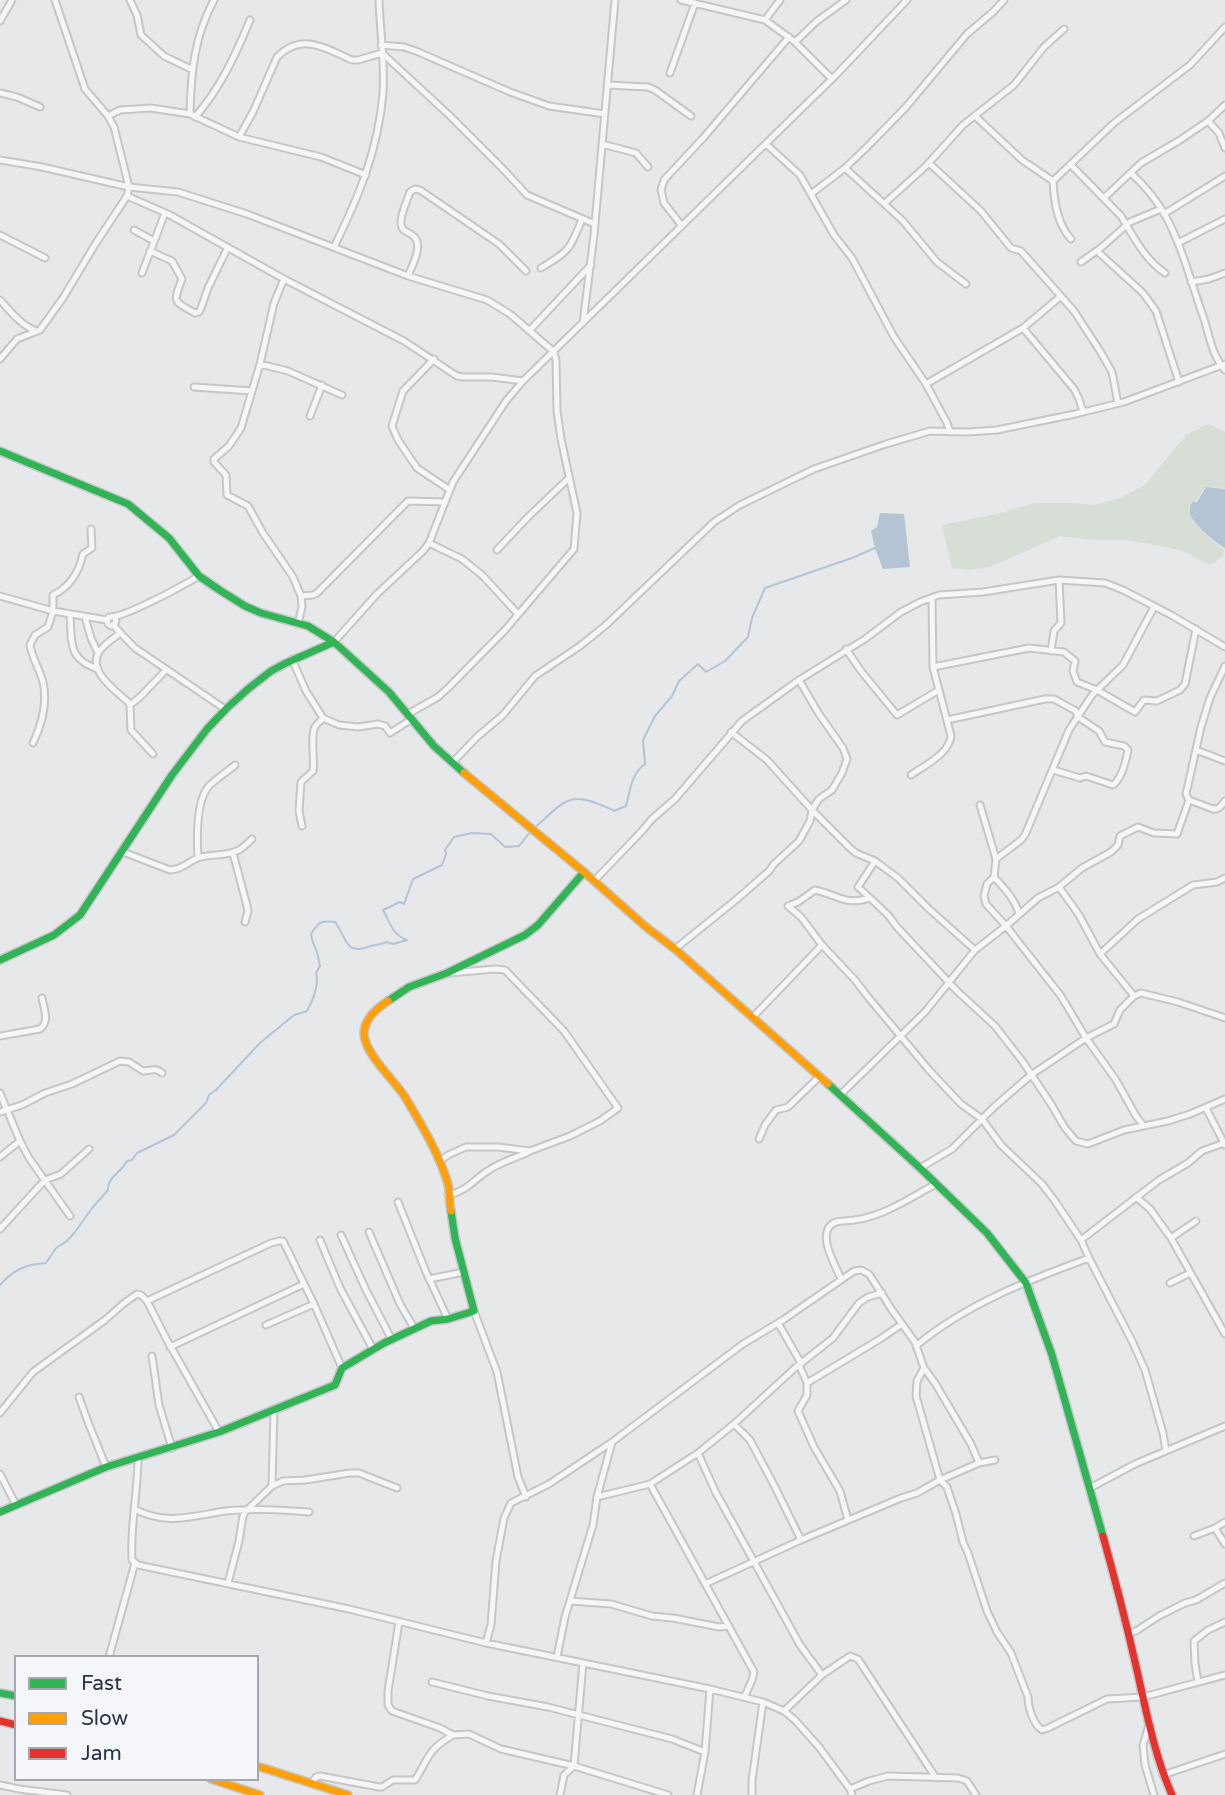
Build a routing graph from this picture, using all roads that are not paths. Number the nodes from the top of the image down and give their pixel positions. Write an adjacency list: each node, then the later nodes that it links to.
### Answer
1 (12, 0): 15 (street)
2 (55, 0): 31 (street)
3 (130, 0): 22 (street)
4 (214, 0): 22 (street)
5 (379, 0): 20 (street)
6 (615, 0): 25 (street)
7 (681, 0): 12 (street)
8 (780, 0): 14 (street)
9 (846, 0): 19 (street)
10 (907, 0): 24 (street)
11 (1004, 0): 44 (street)
12 (691, 2): 14 (street); 23 (street)
13 (250, 20): 30 (street)
14 (765, 20): 18 (street)
15 (0, 21)
16 (1225, 27): 42 (street)
17 (1064, 29): 33 (street)
18 (789, 37): 19 (street); 59 (street)
19 (795, 42): 24 (street)
20 (381, 46): 21 (street); 29 (street)
21 (382, 53): 36 (street); 46 (street); 56 (street)
22 (191, 69): 30 (street)
23 (670, 73)
24 (832, 79): 38 (street)
25 (607, 85): 29 (street); 32 (street)
26 (0, 93): 28 (street)
27 (1225, 105): 34 (street)
28 (40, 107)
29 (605, 114): 37 (street)
30 (192, 115): 31 (street); 36 (street)
31 (108, 116): 49 (street)
32 (691, 116)
33 (975, 116): 41 (street); 48 (street)
34 (1208, 121): 35 (street); 45 (street)
35 (1222, 132): 39 (street)
36 (239, 137): 46 (street)
37 (602, 144): 43 (street); 58 (street)
38 (766, 144): 50 (street); 59 (street)
39 (1225, 148)
40 (0, 160): 49 (street)
41 (929, 163): 53 (street); 82 (street)
42 (1071, 165): 48 (street); 52 (street)
43 (648, 167)
44 (845, 168): 50 (street); 53 (street)
45 (1131, 173): 52 (street); 54 (street)
46 (366, 175): 67 (street)
47 (1225, 177): 54 (street)
48 (1053, 181): 63 (street)
49 (129, 187): 51 (street); 67 (street)
50 (811, 194): 95 (street)
51 (127, 195): 55 (street); 86 (street)
52 (1104, 198): 60 (street)
53 (885, 203): 81 (street)
54 (1163, 211): 60 (street); 65 (street)
55 (165, 213): 64 (street); 66 (street)
56 (582, 219): 58 (street); 73 (street)
57 (1225, 219): 65 (street)
58 (595, 224): 72 (street)
59 (682, 226): 84 (street)
60 (1126, 226): 69 (street); 76 (street)
61 (134, 230): 64 (street)
62 (0, 235): 70 (street)
63 (1071, 239)
64 (154, 241): 68 (street)
65 (1178, 243): 80 (street)
66 (228, 247): 68 (street); 79 (street)
67 (334, 247): 78 (street)
68 (150, 251): 75 (street)
69 (1097, 251): 71 (street); 94 (street)
70 (45, 258)
71 (1081, 262)
72 (591, 265): 84 (street); 87 (street)
73 (541, 268)
74 (526, 271): 78 (street)
75 (142, 273)
76 (1165, 273)
77 (1225, 273): 80 (street)
78 (408, 276): 87 (street)
79 (284, 279): 90 (street); 91 (street)
80 (1191, 282): 92 (street)
81 (966, 284)
82 (1060, 298): 85 (street); 100 (street)
83 (0, 300): 86 (street)
84 (583, 323): 88 (street)
85 (1023, 328): 95 (street); 101 (street)
86 (36, 331): 89 (street)
87 (529, 331): 88 (street)
88 (554, 352): 93 (street); 105 (street)
89 (0, 359)
90 (434, 359): 93 (street); 106 (street)
91 (260, 364): 96 (street); 98 (street)
92 (1224, 367): 94 (street)
93 (523, 381): 106 (street)
94 (1179, 382): 100 (street)
95 (926, 384): 103 (street)
96 (322, 385): 99 (street); 102 (street)
97 (194, 387): 98 (street)
98 (252, 391): 114 (street)
99 (342, 394)
100 (1118, 403): 101 (street)
101 (1083, 412): 103 (street)
102 (310, 415)
103 (950, 432): 151 (street)
104 (0, 451): 111 (main road)
105 (569, 478): 110 (street); 119 (street)
106 (450, 490): 107 (street)
107 (445, 502): 109 (street); 114 (street)
108 (91, 529): 117 (street)
109 (429, 543): 119 (street); 127 (street)
110 (497, 550)
111 (199, 576): 121 (street); 123 (main road)
112 (1059, 580): 115 (street); 116 (street); 130 (street)
113 (0, 596): 117 (street)
114 (301, 596): 123 (street)
115 (932, 598): 129 (street); 134 (street)
116 (1154, 607): 125 (street); 139 (street)
117 (53, 611): 118 (street); 147 (street)
118 (70, 614): 120 (street); 135 (street)
119 (519, 614): 142 (street)
120 (85, 617): 122 (street); 131 (street)
121 (115, 618): 122 (street); 124 (street)
122 (107, 620): 124 (street)
123 (298, 624): 127 (main road)
124 (113, 625): 126 (street)
125 (1196, 629): 128 (street); 139 (street)
126 (120, 633): 131 (street); 136 (street)
127 (334, 642): 132 (main road); 142 (main road)
128 (1225, 647)
129 (846, 649): 137 (street); 138 (street)
130 (1051, 651): 134 (street); 139 (street)
131 (98, 653): 135 (street)
132 (292, 659): 141 (main road); 144 (street)
133 (1225, 666): 148 (street)
134 (933, 667): 138 (street)
135 (98, 669): 140 (street)
136 (166, 670): 140 (street); 141 (street)
137 (799, 680): 146 (street); 158 (street)
138 (939, 690): 145 (street)
139 (1097, 690): 143 (street)
140 (130, 705): 149 (street)
141 (225, 709): 161 (main road)
142 (410, 716): 144 (street); 151 (main road)
143 (1078, 717): 145 (street); 153 (street); 153 (street)
144 (323, 718): 159 (street)
145 (947, 720): 154 (street)
146 (731, 732): 158 (street); 169 (street)
147 (33, 743)
148 (1196, 750): 150 (street); 155 (street)
149 (153, 754)
150 (1225, 761)
151 (452, 763): 166 (main road)
152 (235, 765): 163 (street)
153 (1053, 770): 164 (street)
154 (911, 775)
155 (1189, 800): 156 (street); 170 (street)
156 (1225, 801)
157 (980, 805): 164 (street)
158 (812, 810): 165 (street); 176 (street)
159 (302, 825)
160 (252, 839): 162 (street)
161 (123, 852): 163 (street); 179 (main road)
162 (233, 852): 163 (street); 173 (street)
163 (198, 858)
164 (996, 859): 167 (street)
165 (875, 861): 171 (street); 177 (street)
166 (584, 872): 169 (main road); 180 (main road)
167 (994, 877): 172 (street); 174 (street)
168 (1225, 878): 178 (street)
169 (594, 881): 176 (main road)
170 (1059, 887): 172 (street); 178 (street)
171 (870, 898): 175 (street); 181 (street)
172 (1019, 914): 174 (street)
173 (245, 922)
174 (1006, 926): 177 (street); 188 (street)
175 (822, 945): 184 (street); 186 (street)
176 (675, 949): 184 (main road)
177 (975, 950): 181 (street)
178 (1100, 954): 182 (street)
179 (0, 960)
180 (447, 973): 204 (street); 206 (main road)
181 (949, 981): 186 (street); 190 (street)
182 (1134, 996): 185 (street); 188 (street)
183 (42, 998): 187 (street)
184 (753, 1017): 191 (main road)
185 (1225, 1018)
186 (901, 1035): 193 (street); 198 (street)
187 (0, 1036)
188 (1086, 1038): 190 (street); 199 (street)
189 (162, 1073): 196 (street)
190 (1031, 1075): 198 (street); 199 (street)
191 (819, 1077): 193 (main road); 200 (street)
192 (0, 1093): 196 (street)
193 (840, 1096): 207 (main road)
194 (1225, 1100): 195 (street)
195 (1206, 1108): 199 (street); 202 (street)
196 (8, 1110): 197 (street); 201 (street)
197 (0, 1112)
198 (982, 1119): 207 (street); 219 (street)
199 (1143, 1125)
200 (759, 1139)
201 (20, 1141): 205 (street); 208 (street)
202 (1224, 1144): 211 (street)
203 (89, 1149): 208 (street)
204 (530, 1151): 206 (street); 210 (street)
205 (0, 1157)
206 (440, 1161): 210 (main road)
207 (920, 1168): 209 (main road)
208 (46, 1180): 213 (street); 215 (street)
209 (936, 1184): 225 (street); 226 (main road)
210 (449, 1195): 222 (main road)
211 (1136, 1197): 218 (street); 219 (street)
212 (398, 1202): 224 (street)
213 (70, 1216)
214 (1196, 1221): 218 (street)
215 (0, 1229)
216 (369, 1232): 237 (street)
217 (341, 1235): 239 (street)
218 (1171, 1238): 223 (street)
219 (1082, 1240): 221 (street)
220 (320, 1241): 242 (street)
221 (1088, 1258): 226 (street); 256 (street)
222 (464, 1272): 224 (street); 232 (main road)
223 (1190, 1273): 227 (street); 238 (street)
224 (429, 1279): 233 (street)
225 (841, 1279): 229 (street); 234 (street)
226 (1026, 1283): 240 (street); 267 (main road)
227 (1170, 1283)
228 (304, 1284): 230 (street); 231 (street); 241 (street)
229 (882, 1293): 235 (street); 244 (street)
230 (147, 1301): 241 (street); 250 (street)
231 (314, 1304): 236 (street); 245 (street)
232 (474, 1311): 233 (main road); 268 (street)
233 (448, 1319): 237 (main road)
234 (778, 1323): 244 (street); 254 (street)
235 (902, 1324): 240 (street); 247 (street)
236 (266, 1325)
237 (414, 1328): 239 (main road)
238 (1225, 1334)
239 (392, 1340): 242 (main road)
240 (916, 1346): 246 (street)
241 (170, 1347): 253 (street)
242 (373, 1349): 245 (main road)
243 (152, 1356): 255 (street)
244 (800, 1364): 247 (street); 251 (street)
245 (342, 1368): 249 (main road)
246 (924, 1368): 260 (street); 263 (street)
247 (807, 1383): 275 (street)
248 (79, 1398): 261 (street)
249 (274, 1409): 253 (main road); 265 (street)
250 (0, 1413)
251 (734, 1424): 257 (street); 279 (street)
252 (1225, 1426): 256 (street)
253 (219, 1432): 255 (main road)
254 (612, 1442): 268 (street); 269 (street)
255 (172, 1448): 258 (main road)
256 (1166, 1451): 267 (street)
257 (698, 1453): 264 (street); 281 (street)
258 (138, 1457): 261 (main road); 271 (street)
259 (995, 1460): 260 (street)
260 (979, 1463): 263 (street)
261 (106, 1467): 270 (main road)
262 (0, 1474): 270 (street)
263 (940, 1480): 275 (street); 301 (street)
264 (650, 1484): 269 (street); 285 (street)
265 (272, 1486): 266 (street); 272 (street)
266 (397, 1488)
267 (1090, 1488): 290 (main road)
268 (526, 1497): 291 (street)
269 (597, 1497): 286 (street)
270 (16, 1505): 274 (main road)
271 (134, 1509): 272 (street); 282 (street)
272 (246, 1511): 273 (street); 283 (street)
273 (309, 1512)
274 (0, 1513)
275 (848, 1520): 279 (street)
276 (1225, 1522): 277 (street)
277 (1215, 1528): 278 (street); 280 (street)
278 (1194, 1536)
279 (801, 1540): 281 (street)
280 (1225, 1544)
281 (754, 1560): 285 (street); 295 (street)
282 (135, 1563): 283 (street); 292 (street)
283 (228, 1583): 287 (street)
284 (1225, 1583): 290 (street)
285 (705, 1584): 289 (street)
286 (570, 1601): 289 (street); 293 (street)
287 (399, 1622): 291 (street); 306 (street)
288 (1225, 1622): 298 (street)
289 (729, 1626): 300 (street)
290 (1128, 1633): 301 (main road)
291 (486, 1643): 293 (street)
292 (110, 1655)
293 (557, 1657): 294 (street)
294 (583, 1664): 299 (street); 304 (street)
295 (822, 1675): 303 (street); 312 (street)
296 (1225, 1675): 298 (street)
297 (432, 1682): 304 (street)
298 (1198, 1682): 301 (street)
299 (710, 1689): 300 (street); 307 (street)
300 (745, 1696): 302 (street)
301 (1143, 1697): 305 (main road)
302 (763, 1702): 303 (street); 323 (street)
303 (784, 1711): 316 (street)
304 (579, 1715): 307 (street); 309 (street)
305 (1149, 1725): 311 (main road); 325 (street)
306 (453, 1735): 309 (street); 314 (street)
307 (705, 1752): 322 (street)
308 (1225, 1754): 311 (street)
309 (574, 1766): 320 (street); 321 (street)
310 (259, 1767): 314 (main road)
311 (1163, 1775): 326 (main road)
312 (936, 1778): 316 (street); 324 (street)
313 (217, 1781): 318 (main road)
314 (312, 1783): 319 (main road)
315 (0, 1785): 317 (street)
316 (851, 1792)
317 (67, 1795)
318 (260, 1795)
319 (348, 1795)
320 (560, 1795)
321 (668, 1795)
322 (697, 1795)
323 (752, 1795)
324 (976, 1795)
325 (1154, 1795)
326 (1172, 1795)

